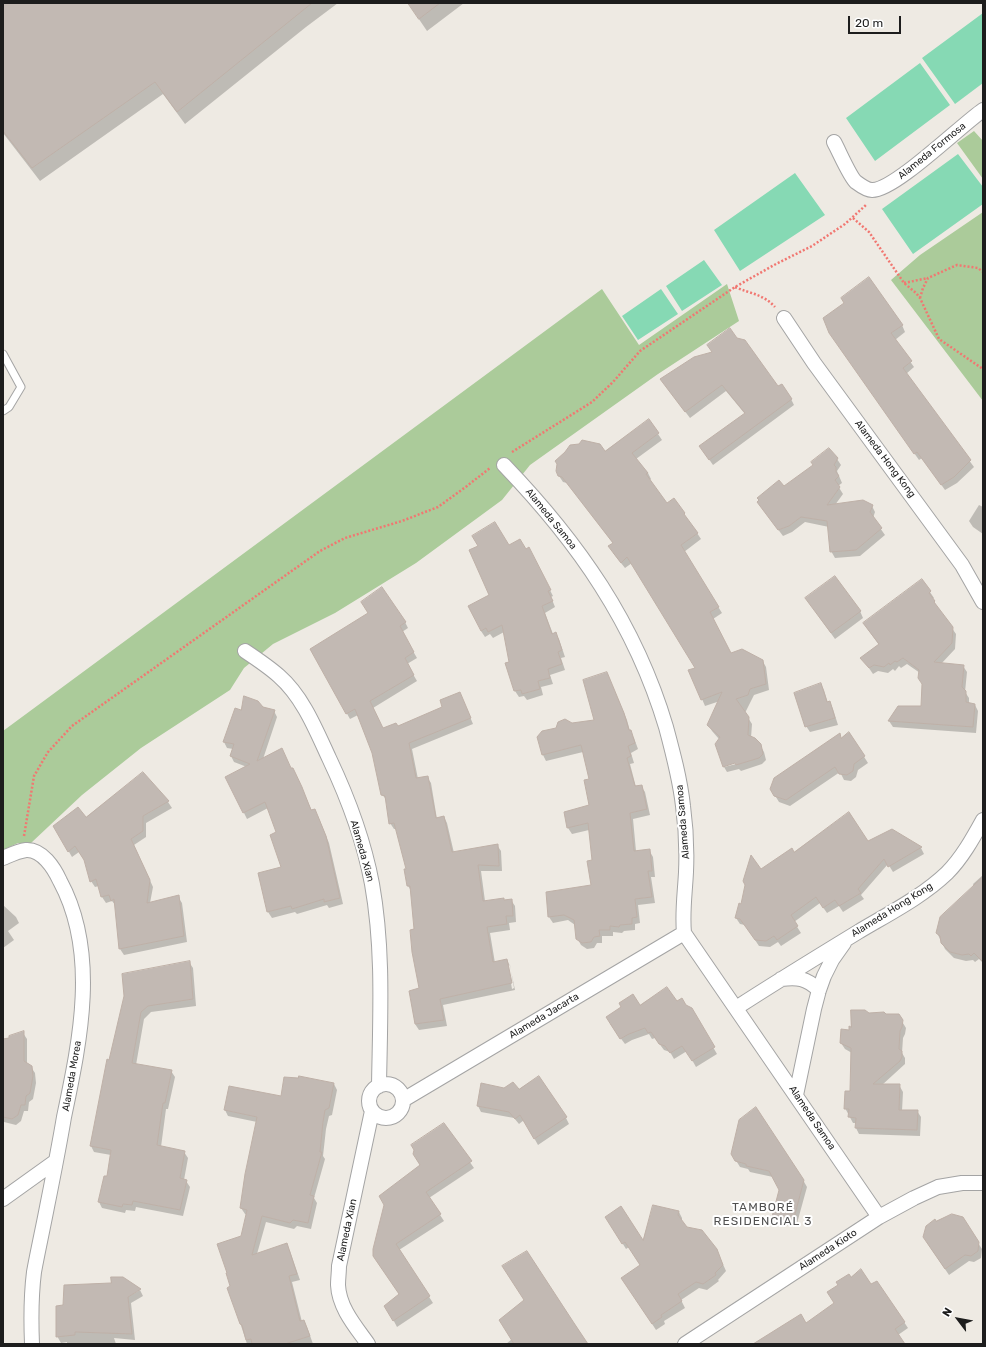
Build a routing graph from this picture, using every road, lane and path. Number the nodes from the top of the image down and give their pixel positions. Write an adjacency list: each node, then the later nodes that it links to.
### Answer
1 (983, 110): 3 (street, Alameda Formosa)
2 (834, 142): 3 (street)
3 (884, 188): 4 (path)
4 (853, 218): 7 (path); 8 (path)
5 (983, 272): 6 (path)
6 (928, 278): 7 (path); 9 (path)
7 (904, 284): 9 (path)
8 (735, 287): 10 (path); 14 (path)
9 (920, 298): 12 (path)
10 (784, 318): 15 (street, Alameda Hong Kong)
11 (3, 354): 13 (lane)
12 (983, 369)
13 (3, 411)
14 (501, 462): 18 (path); 20 (street, Alameda Samoa)
15 (983, 602)
16 (245, 651): 25 (street, Alameda Xian)
17 (983, 820): 21 (street, Alameda Hong Kong)
18 (22, 851): 19 (street); 29 (street, Alameda Morea)
19 (3, 858)
20 (684, 933): 24 (street, Alameda Samoa); 27 (street, Alameda Jacarta)
21 (847, 939): 22 (street, Alameda Hong Kong); 23 (street)
22 (780, 979): 23 (street); 24 (street, Alameda Hong Kong)
23 (819, 990): 26 (street)
24 (736, 1008): 26 (street, Alameda Samoa)
25 (379, 1086): 27 (street); 28 (street)
26 (796, 1095): 32 (street, Alameda Samoa)
27 (403, 1100): 28 (street)
28 (372, 1110): 34 (street, Alameda Xian)
29 (56, 1161): 31 (street); 33 (street, Alameda Morea)
30 (983, 1183): 32 (street, Alameda Kioto)
31 (3, 1199)
32 (879, 1217): 35 (street, Alameda Kioto)
33 (32, 1344)
34 (368, 1344)
35 (684, 1344)

